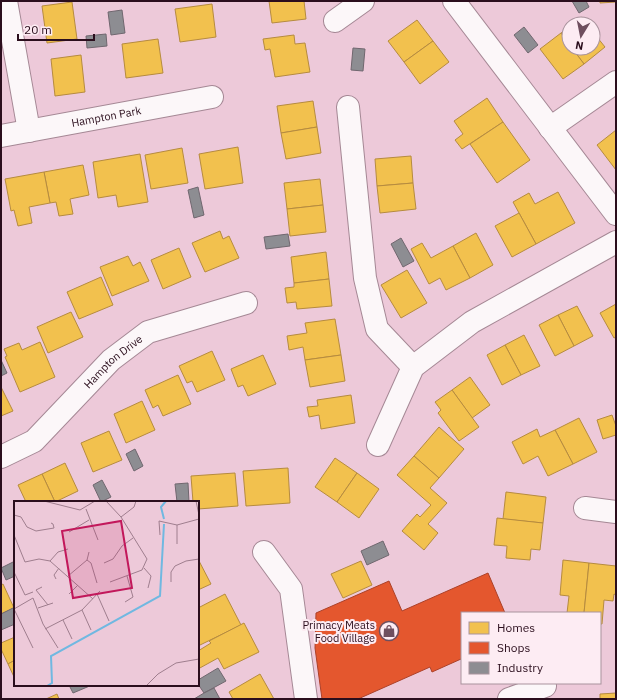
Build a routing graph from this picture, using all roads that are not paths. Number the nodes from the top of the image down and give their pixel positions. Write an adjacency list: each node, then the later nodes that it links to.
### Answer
1 (6, 1): 9 (street)
2 (363, 1): 4 (street)
3 (454, 1): 8 (street)
4 (335, 21)
5 (616, 82): 8 (street)
6 (212, 98): 9 (street, Hampton Park)
7 (348, 107): 14 (street)
8 (550, 128): 11 (street)
9 (29, 131): 10 (street, Hampton Park)
10 (1, 136)
11 (616, 214)
12 (616, 242): 14 (street)
13 (246, 303): 16 (street, Hampton Drive)
14 (413, 367): 15 (street)
15 (378, 445)
16 (1, 457)
17 (585, 508): 18 (street)
18 (616, 512)
19 (264, 552): 21 (street)
20 (545, 686): 22 (street)
21 (306, 699)
22 (509, 699)

